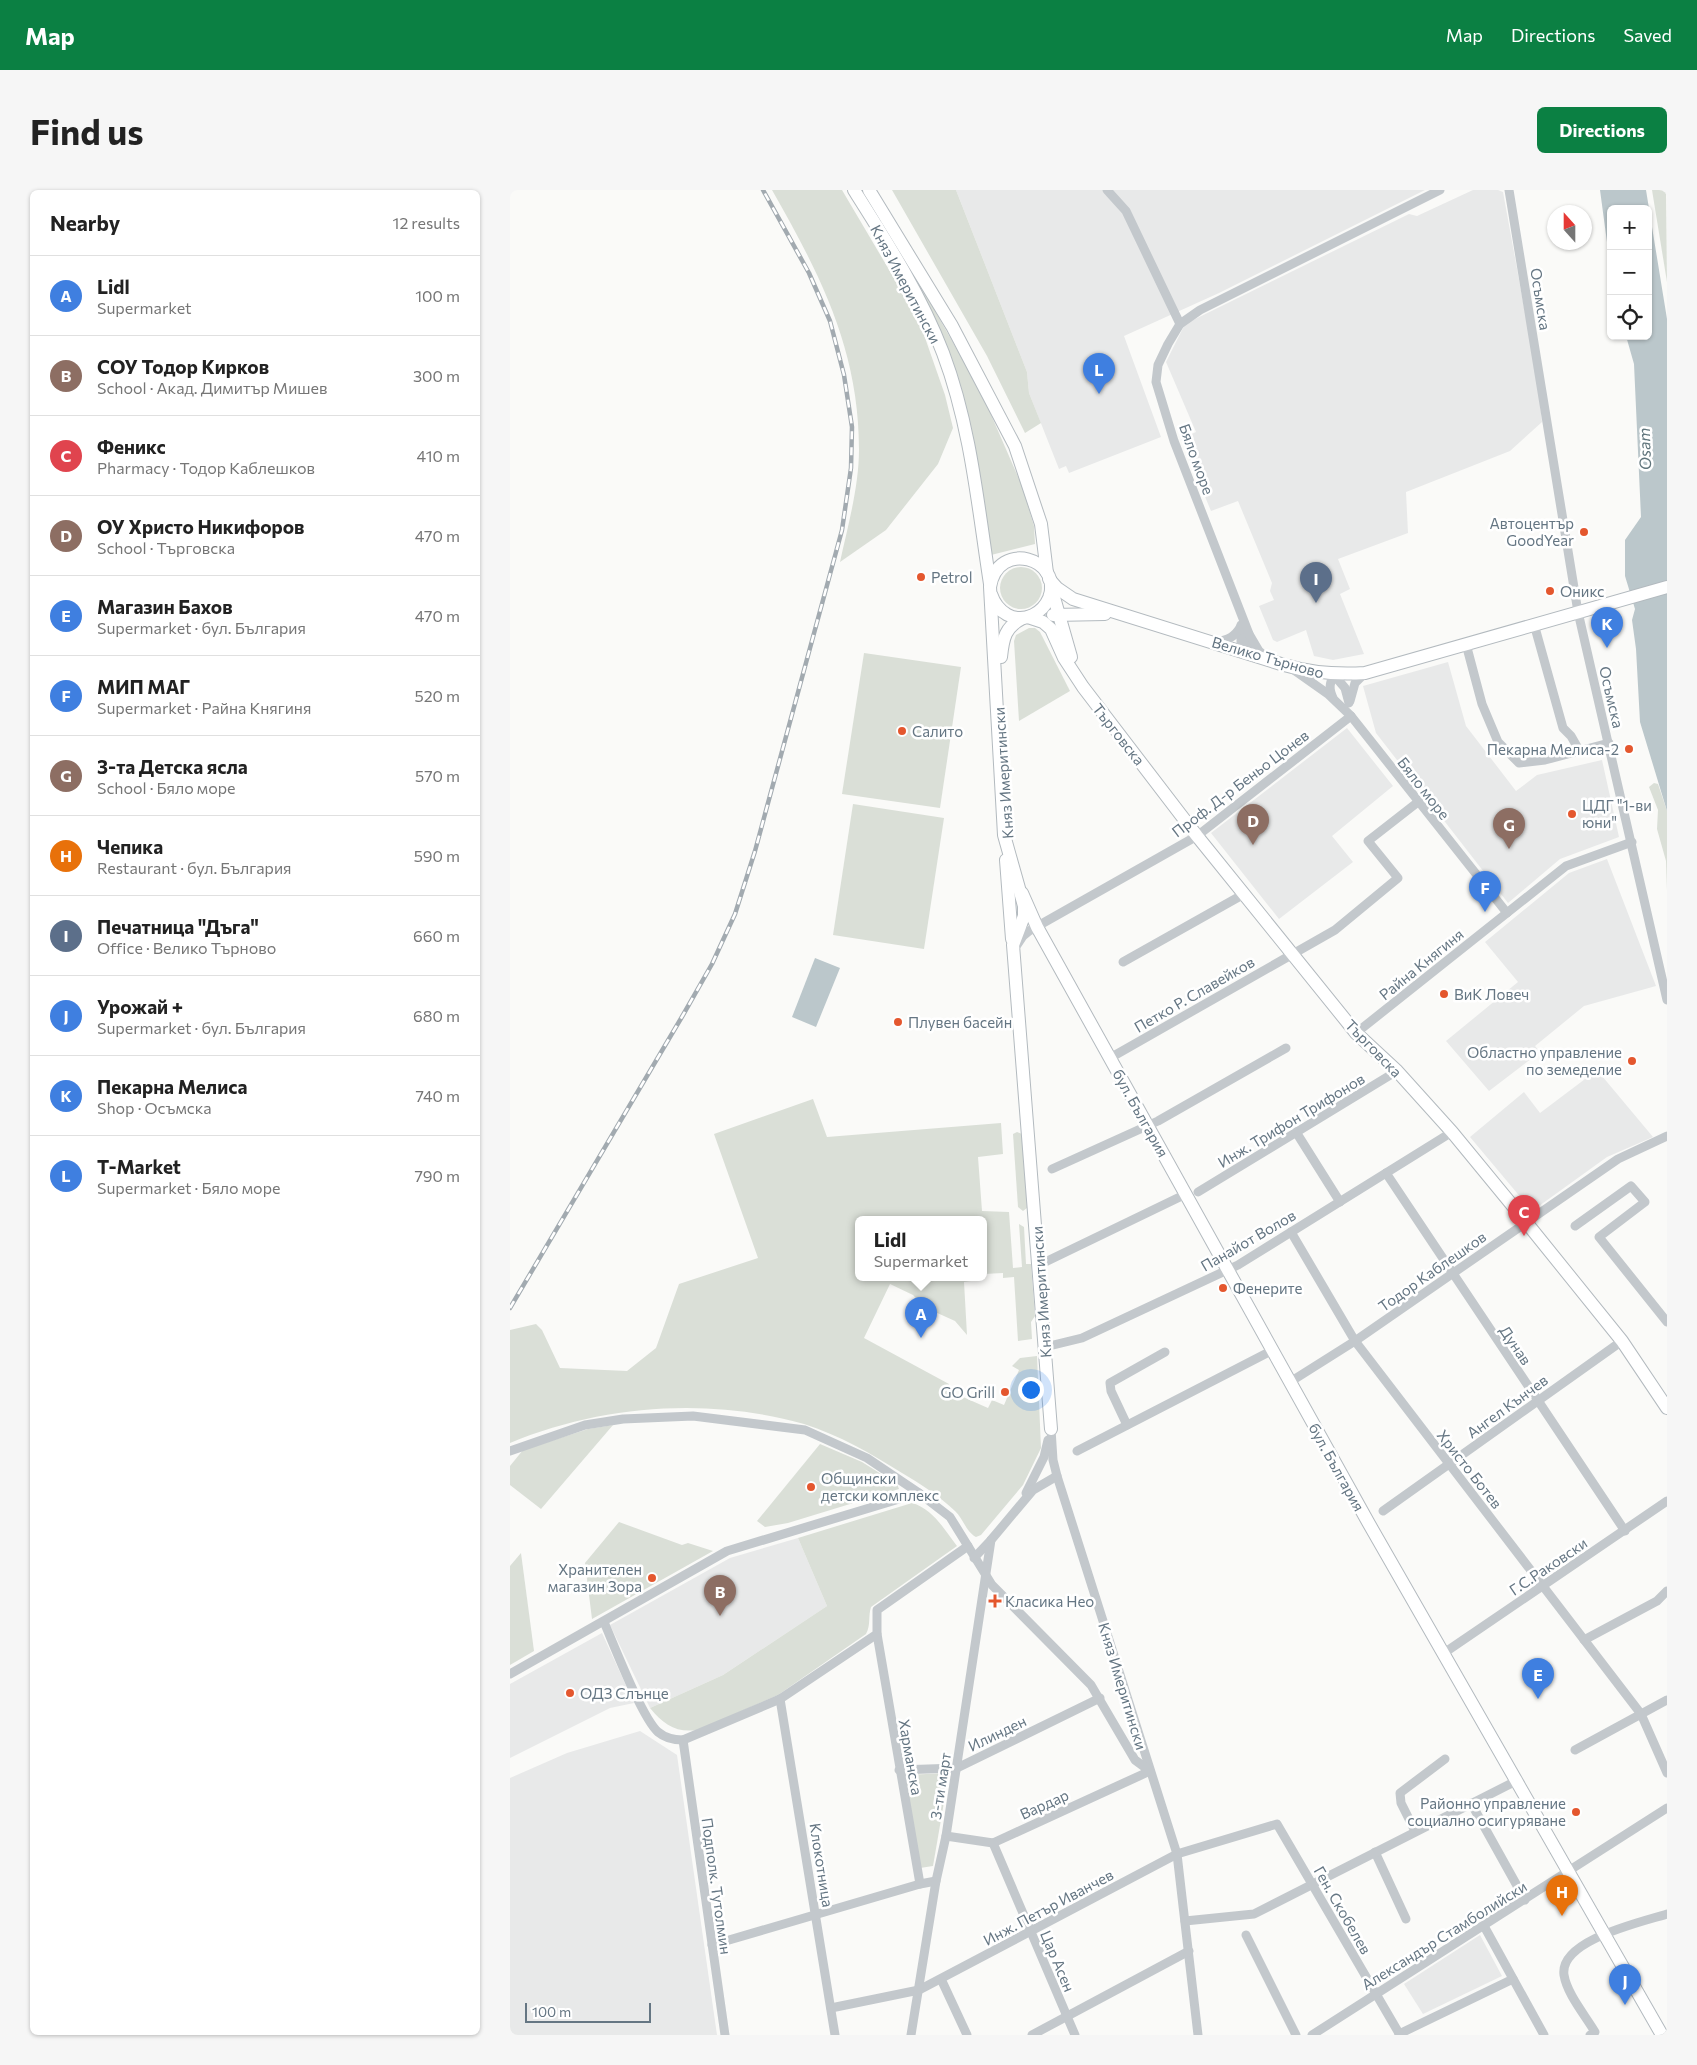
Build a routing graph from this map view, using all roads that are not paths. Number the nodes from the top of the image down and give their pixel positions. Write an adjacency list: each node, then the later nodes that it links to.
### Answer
1 (854, 190): 9 (street, Княз Имеритински)
2 (869, 190): 7 (street)
3 (1107, 190): 6 (street)
4 (1440, 190): 6 (street)
5 (1509, 190): 10 (street, Осъмска)
6 (1180, 324): 15 (street, Бяло море)
7 (1049, 579): 9 (street, Велико Търново); 12 (street, Велико Търново); 13 (street); 14 (street)
8 (1667, 586): 10 (street, Велико Търново)
9 (990, 591): 14 (street); 27 (street, Княз Имеритински)
10 (1578, 612): 16 (street, Велико Търново); 31 (street, Осъмска)
11 (1093, 614): 12 (street); 13 (street); 20 (street)
12 (1118, 614): 18 (street, Велико Търново)
13 (1059, 615): 14 (street); 20 (street)
14 (1028, 617): 26 (street); 27 (street)
15 (1241, 620): 17 (street, Бяло море); 18 (street); 21 (street)
16 (1534, 624): 19 (street, Велико Търново); 32 (street)
17 (1249, 634): 21 (street); 22 (street, Бяло море)
18 (1213, 642): 21 (street, Велико Търново)
19 (1466, 644): 24 (street, Велико Търново); 32 (street)
20 (1069, 652): 26 (street)
21 (1243, 652): 22 (street, Велико Търново)
22 (1270, 660): 23 (street, Велико Търново)
23 (1284, 664): 25 (street, Велико Търново); 28 (street)
24 (1365, 673): 25 (street, Велико Търново); 29 (street, Бяло море)
25 (1334, 675): 28 (street); 29 (street)
26 (1083, 687): 35 (street, Търговска)
27 (998, 697): 34 (street, Княз Имеритински)
28 (1335, 700): 30 (street)
29 (1350, 703): 30 (street, Бяло море)
30 (1352, 716): 33 (street, Бяло море); 35 (street, Проф. Д-р Беньо Цонев)
31 (1609, 743): 32 (street); 36 (street, Осъмска)
32 (1579, 750)
33 (1418, 802): 39 (street, Бяло море); 42 (street, Петко Р. Славейков)
34 (1004, 835): 37 (street, Княз Имеритински); 41 (street)
35 (1197, 836): 38 (street, Търговска); 40 (street, Проф. Д-р Беньо Цонев)
36 (1632, 842): 39 (street, Райна Княгиня); 45 (street, Осъмска)
37 (1022, 893): 40 (street, бул. България); 41 (street, Княз Имеритински)
38 (1244, 894): 42 (street, Търговска); 44 (street)
39 (1507, 913): 46 (street, Райна Княгиня)
40 (1037, 927): 43 (street, Проф. Д-р Беньо Цонев); 48 (street, бул. България)
41 (1013, 945): 43 (street, Княз Имеритински)
42 (1292, 954): 46 (street, Търговска); 48 (street, Петко Р. Славейков)
43 (1014, 962): 61 (street, Княз Имеритински)
44 (1123, 962)
45 (1667, 1000)
46 (1356, 1033): 49 (street, Търговска)
47 (1286, 1048): 50 (street)
48 (1110, 1058): 50 (street, бул. България)
49 (1397, 1072): 51 (street, Инж. Трифон Трифонов); 52 (street, Търговска)
50 (1148, 1126): 54 (street); 56 (street, бул. България)
51 (1296, 1132): 56 (street, Инж. Трифон Трифонов); 57 (street)
52 (1452, 1132): 55 (street, Панайот Волов); 58 (street, Търговска)
53 (1667, 1136): 58 (street, Тодор Каблешков)
54 (1052, 1170)
55 (1386, 1173): 57 (street, Панайот Волов); 63 (street, Дунав)
56 (1192, 1193): 61 (street, Инж. Трифон Трифонов); 62 (street, бул. България)
57 (1340, 1202): 60 (street, Панайот Волов)
58 (1526, 1222): 63 (street, Тодор Каблешков); 66 (street, Търговска)
59 (1575, 1226): 64 (street)
60 (1290, 1232): 62 (street, Панайот Волов); 67 (street, Христо Ботев)
61 (1038, 1265): 68 (street, Княз Имеритински)
62 (1228, 1270): 68 (street, Панайот Волов); 69 (street, бул. България)
63 (1452, 1274): 67 (street, Тодор Каблешков); 72 (street, Дунав)
64 (1664, 1309): 65 (street)
65 (1667, 1322)
66 (1622, 1340): 72 (street, Ангел Кънчев); 73 (street, Търговска)
67 (1354, 1341): 71 (street, Тодор Каблешков); 78 (street, Христо Ботев)
68 (1045, 1347): 75 (street, Княз Имеритински)
69 (1273, 1350): 71 (street, бул. България); 74 (street)
70 (1165, 1352): 74 (street)
71 (1290, 1382): 94 (street, бул. България)
72 (1537, 1401): 78 (street, Ангел Кънчев); 84 (street, Дунав)
73 (1667, 1408)
74 (1127, 1425): 77 (street)
75 (1050, 1429): 79 (street, Княз Имеритински); 81 (street)
76 (510, 1450): 80 (street)
77 (1077, 1451)
78 (1449, 1464): 83 (street, Ангел Кънчев); 89 (street, Христо Ботев)
79 (1057, 1476): 81 (street); 105 (street, Княз Имеритински)
80 (919, 1493): 86 (street); 91 (street)
81 (1023, 1500): 85 (street, 3-ти март)
82 (1667, 1501): 84 (street, Г.С.Раковски)
83 (1383, 1511)
84 (1625, 1531): 89 (street, Г.С.Раковски)
85 (991, 1540): 87 (street, 3-ти март); 88 (street, 3-ти март)
86 (968, 1546): 87 (street); 92 (street)
87 (974, 1558): 88 (street)
88 (985, 1576): 96 (street); 103 (street, 3-ти март)
89 (1543, 1585): 93 (street, Христо Ботев); 94 (street, Г.С.Раковски)
90 (1667, 1591): 93 (street)
91 (604, 1622): 95 (street); 100 (street)
92 (877, 1634): 97 (street); 104 (street, Харманска)
93 (1584, 1640): 99 (street, Христо Ботев)
94 (1444, 1653): 107 (street, бул. България)
95 (510, 1674)
96 (1100, 1698): 103 (street, Илинден); 105 (street)
97 (780, 1699): 100 (street); 122 (street, Клокотница)
98 (1667, 1700): 99 (street)
99 (1641, 1714): 101 (street); 106 (street, Христо Ботев)
100 (683, 1740): 129 (street, Подполк. Тутолмин)
101 (1575, 1750)
102 (1445, 1759): 111 (street)
103 (957, 1768): 104 (street, Илинден); 112 (street, 3-ти март)
104 (899, 1770): 118 (street, Харманска)
105 (1150, 1772): 113 (street, Вардар); 115 (street, Княз Имеритински)
106 (1667, 1773)
107 (1518, 1780): 108 (street); 116 (street, бул. България)
108 (1471, 1803): 111 (street); 120 (street)
109 (1667, 1808): 116 (street, Александър Стамболийски)
110 (1277, 1824): 115 (street, Инж. Петър Иванчев); 119 (street, Ген. Скобелев)
111 (1415, 1831): 114 (street)
112 (946, 1836): 113 (street); 117 (street, 3-ти март)
113 (993, 1842): 126 (street, Цар Асен)
114 (1375, 1852): 119 (street); 123 (street)
115 (1177, 1854): 124 (street, Княз Имеритински); 126 (street, Инж. Петър Иванчев)
116 (1570, 1872): 120 (street, Александър Стамболийски); 127 (street, бул. България)
117 (936, 1881): 118 (street); 133 (street, 3-ти март)
118 (920, 1884): 122 (street)
119 (1313, 1884): 124 (street); 134 (street, Ген. Скобелев)
120 (1525, 1900): 125 (street, Александър Стамболийски)
121 (1667, 1914): 127 (street)
122 (816, 1915): 129 (street); 135 (street, Клокотница)
123 (1406, 1919)
124 (1185, 1921): 130 (street, Княз Имеритински)
125 (1484, 1926): 132 (street); 134 (street, Александър Стамболийски)
126 (1031, 1932): 131 (street, Инж. Петър Иванчев); 136 (street, Цар Асен)
127 (1605, 1934): 148 (street); 149 (street, бул. България)
128 (1246, 1935): 145 (street)
129 (712, 1945): 138 (street, Подполк. Тутолмин)
130 (1189, 1952): 136 (street); 144 (street, Княз Имеритински)
131 (941, 1979): 133 (street, Инж. Петър Иванчев); 141 (street)
132 (1513, 1979): 137 (street); 147 (street)
133 (919, 1990): 135 (street, Инж. Петър Иванчев); 140 (street, 3-ти март)
134 (1376, 1994): 137 (street, Ген. Скобелев); 146 (street, Александър Стамболийски)
135 (831, 2008): 139 (street, Клокотница)
136 (1067, 2017): 142 (street); 143 (street, Цар Асен)
137 (1400, 2034)
138 (725, 2035)
139 (835, 2035)
140 (911, 2035)
141 (967, 2035)
142 (1032, 2035)
143 (1075, 2035)
144 (1198, 2035)
145 (1296, 2035)
146 (1312, 2035)
147 (1544, 2035)
148 (1590, 2035)
149 (1662, 2035)

